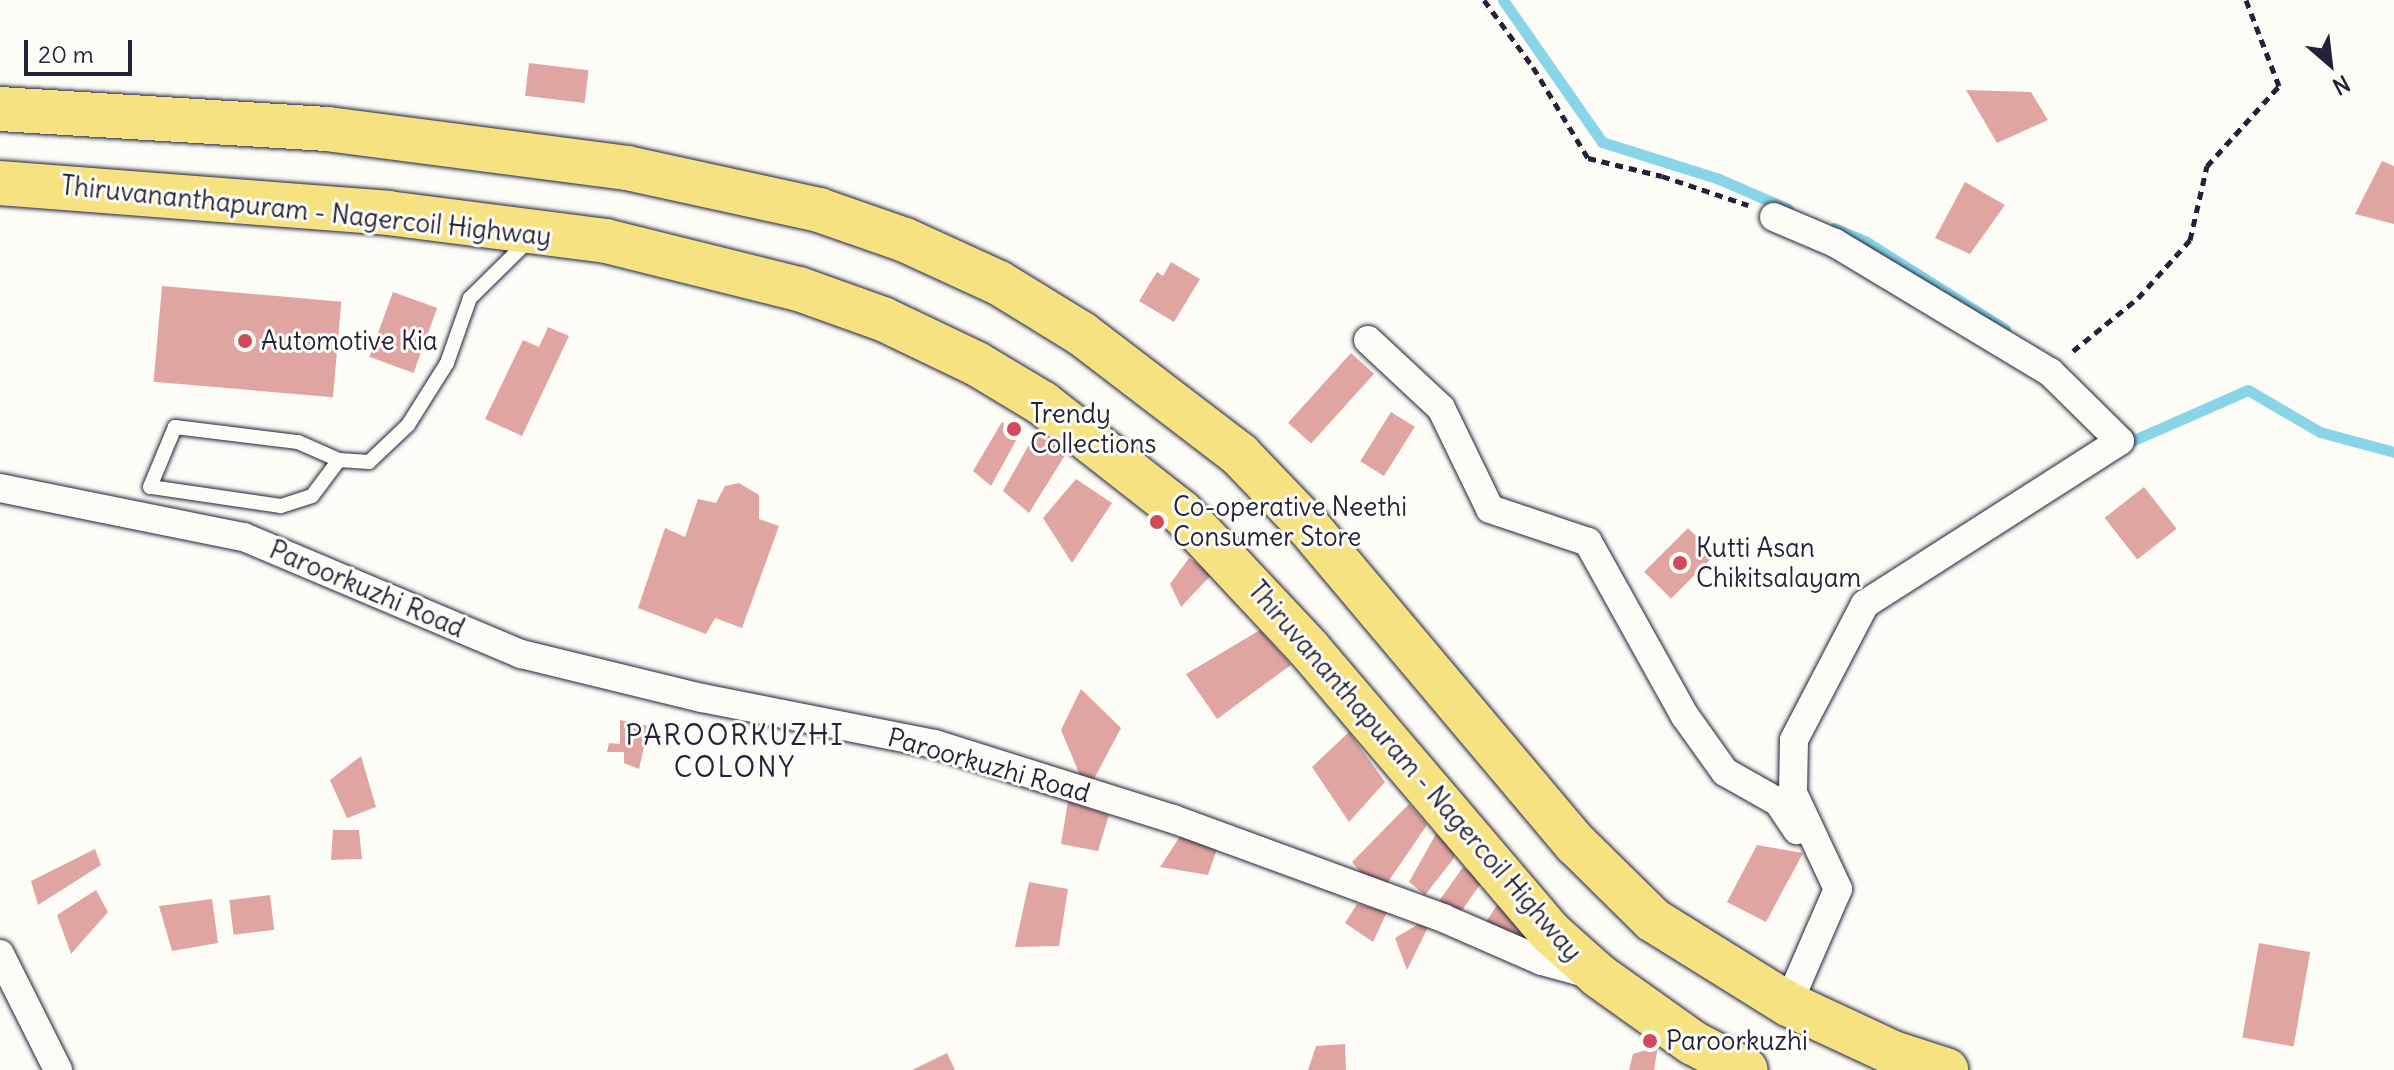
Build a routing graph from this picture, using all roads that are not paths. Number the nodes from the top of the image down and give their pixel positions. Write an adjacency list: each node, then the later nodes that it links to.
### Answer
1 (0, 109): 11 (main road)
2 (0, 183): 4 (main road, Thiruvananthapuram - Nagercoil Highway)
3 (1774, 217): 8 (street)
4 (537, 232): 6 (lane); 10 (main road, Thiruvananthapuram - Nagercoil Highway)
5 (1368, 340): 8 (street)
6 (339, 460): 6 (lane)
7 (0, 488): 10 (street, Paroorkuzhi Road)
8 (1838, 889): 11 (street)
9 (0, 954): 13 (street)
10 (1599, 976): 12 (main road, Thiruvananthapuram - Nagercoil Highway)
11 (1788, 1004): 15 (main road)
12 (1690, 1056): 14 (main road, Thiruvananthapuram - Nagercoil Highway)
13 (58, 1070)
14 (1746, 1070)
15 (1946, 1070)

